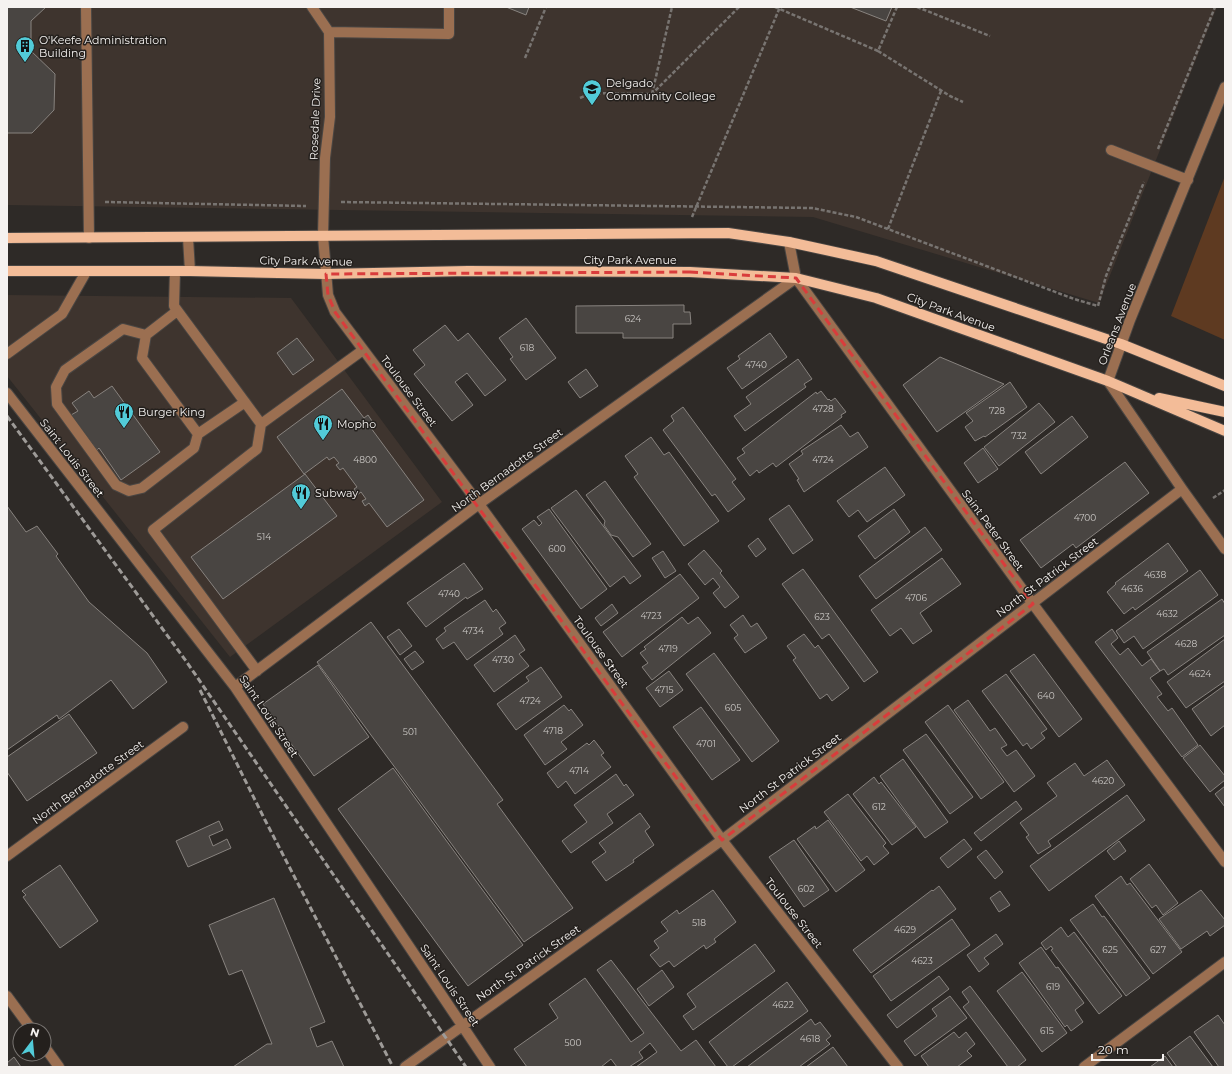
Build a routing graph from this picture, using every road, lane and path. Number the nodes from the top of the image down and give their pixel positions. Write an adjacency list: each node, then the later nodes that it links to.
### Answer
1 (86, 7): 24 (street)
2 (312, 7): 12 (street)
3 (449, 7): 12 (street)
4 (546, 7): 15 (path)
5 (672, 7): 18 (path)
6 (739, 7): 18 (path)
7 (775, 7): 11 (path)
8 (898, 7): 14 (path)
9 (917, 7): 13 (path)
10 (1215, 7): 22 (path)
11 (779, 8): 14 (path); 26 (path)
12 (329, 32): 25 (street, Rosedale Drive)
13 (990, 36)
14 (878, 51): 17 (path)
15 (525, 58)
16 (1225, 87): 23 (street, Orleans Avenue)
17 (941, 91): 20 (path); 27 (path)
18 (652, 94): 19 (path)
19 (580, 98)
20 (963, 102)
21 (1111, 150): 22 (street)
22 (1151, 166): 23 (street); 27 (path)
23 (1188, 180): 42 (street, Orleans Avenue)
24 (89, 202): 25 (path); 31 (street)
25 (324, 203): 26 (path); 29 (street, Rosedale Drive)
26 (697, 206): 27 (path); 28 (path)
27 (888, 229)
28 (685, 233): 29 (main road, City Park Avenue); 33 (main road, City Park Avenue)
29 (323, 236): 32 (main road, City Park Avenue); 38 (street, Toulouse Street)
30 (7, 238): 31 (main road, City Park Avenue)
31 (89, 238): 32 (main road, City Park Avenue)
32 (188, 238): 36 (street)
33 (789, 242): 39 (street, Saint Peter Street); 42 (main road, City Park Avenue)
34 (7, 271): 37 (main road, City Park Avenue)
35 (175, 271): 36 (main road, City Park Avenue); 37 (main road, City Park Avenue); 40 (street)
36 (190, 271): 38 (main road, City Park Avenue)
37 (86, 272): 44 (street)
38 (326, 274): 39 (main road, City Park Avenue); 43 (street, Toulouse Street)
39 (796, 278): 45 (main road, City Park Avenue); 57 (street, North Bernadotte Street); 59 (street, Saint Peter Street)
40 (178, 311): 41 (street); 49 (street)
41 (146, 335): 53 (street); 53 (street)
42 (1121, 344): 45 (street, Orleans Avenue); 46 (main road, City Park Avenue)
43 (363, 350): 51 (street); 57 (street, Toulouse Street)
44 (7, 354)
45 (1108, 381): 47 (main road, City Park Avenue); 54 (street, Orleans Avenue)
46 (1225, 386)
47 (1136, 392): 50 (main road); 52 (main road, City Park Avenue)
48 (7, 393): 61 (street, Saint Louis Street)
49 (245, 402): 51 (street); 53 (street)
50 (1225, 412)
51 (261, 424): 60 (street)
52 (1225, 431)
53 (198, 434)
54 (1182, 489): 58 (street, Orleans Avenue); 59 (street, North St Patrick Street)
55 (1225, 490): 56 (path)
56 (1213, 498)
57 (479, 504): 60 (street, North Bernadotte Street); 63 (street, Toulouse Street)
58 (1225, 548)
59 (1033, 604): 63 (street, North St Patrick Street); 65 (street, Saint Peter Street)
60 (257, 671): 61 (street, North Bernadotte Street)
61 (235, 687): 69 (street, Saint Louis Street)
62 (183, 727): 64 (street, North Bernadotte Street)
63 (722, 840): 69 (street, North St Patrick Street); 74 (street, Toulouse Street)
64 (7, 856)
65 (1225, 862)
66 (1225, 962): 75 (street)
67 (7, 996): 68 (street)
68 (26, 1022)
69 (463, 1024): 72 (street, North St Patrick Street); 73 (street, Saint Louis Street)
70 (52, 1057): 71 (street)
71 (59, 1067)
72 (405, 1067)
73 (490, 1067)
74 (898, 1067)
75 (1084, 1067)

